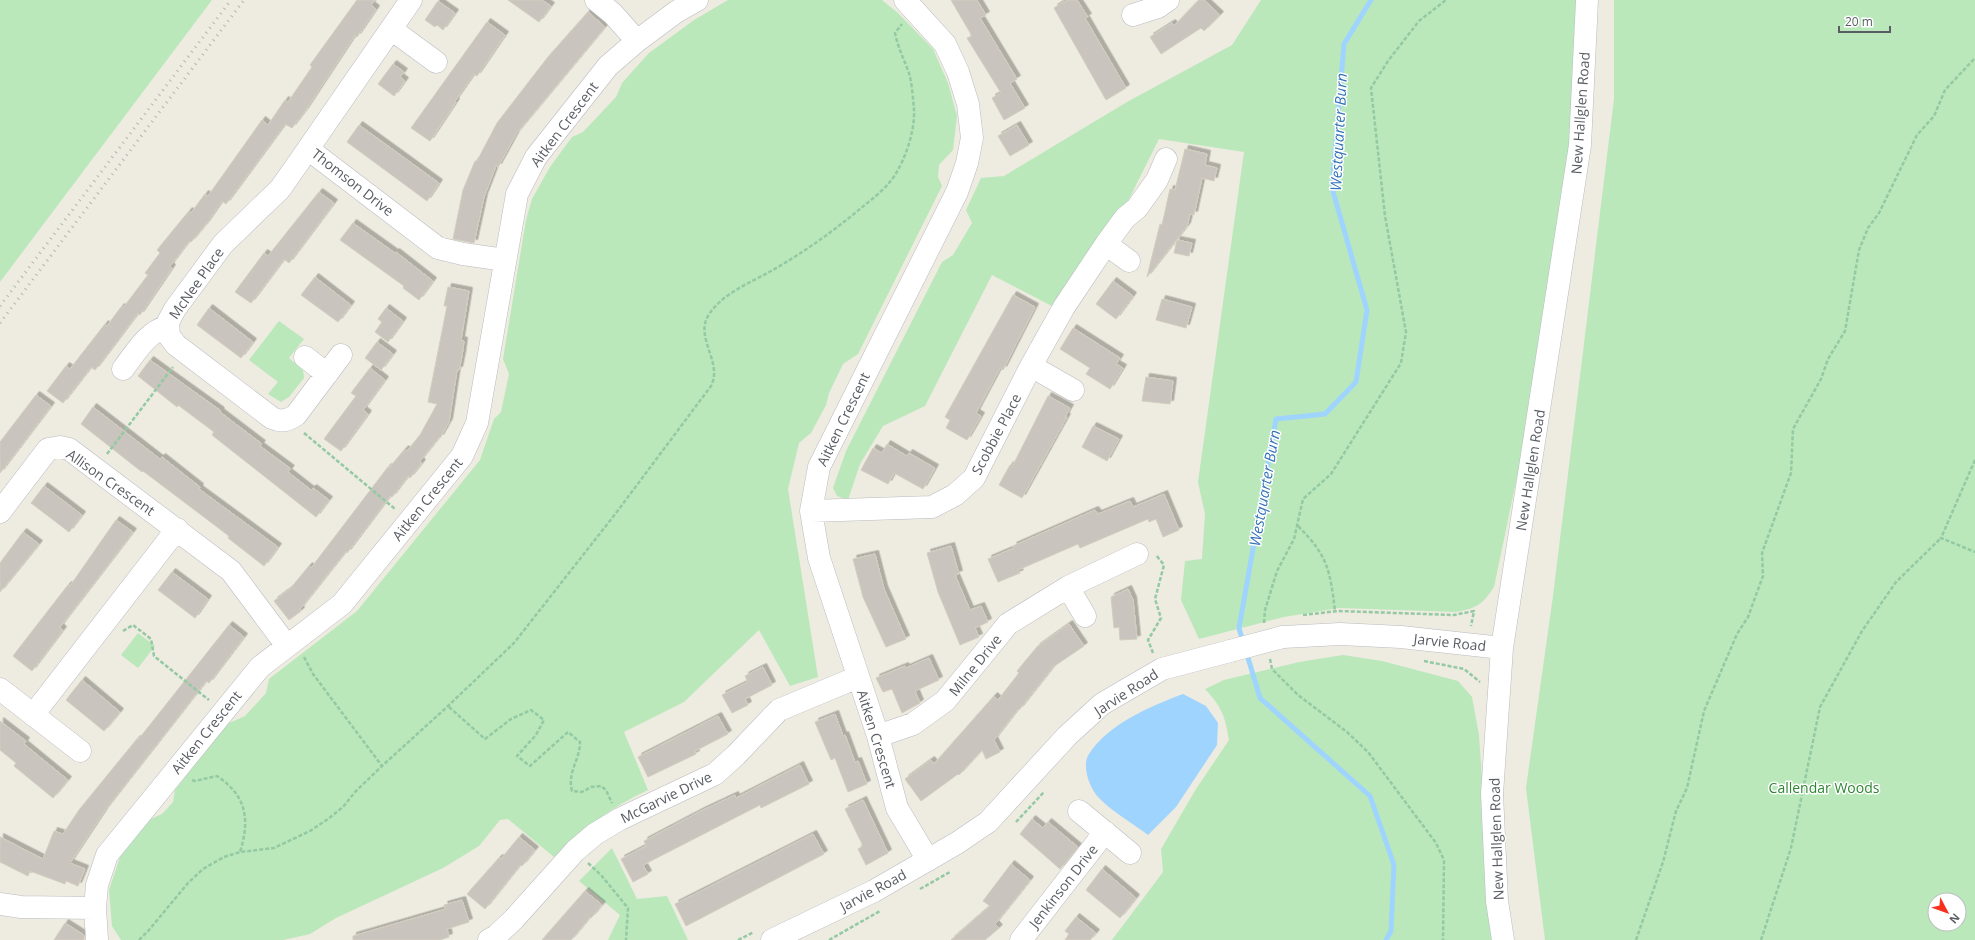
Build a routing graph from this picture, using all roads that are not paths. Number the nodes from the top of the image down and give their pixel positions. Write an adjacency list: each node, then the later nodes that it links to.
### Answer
1 (411, 0): 8 (street, Thomson Drive)
2 (596, 0): 9 (street)
3 (697, 0): 9 (street, Aitken Crescent)
4 (1168, 0): 7 (street)
5 (1587, 0): 30 (street, New Hallglen Road)
6 (907, 2): 23 (street, Aitken Crescent)
7 (1133, 15)
8 (391, 29): 10 (street); 11 (street, Thomson Drive)
9 (637, 41): 14 (street, Aitken Crescent)
10 (436, 62)
11 (308, 149): 14 (street, Thomson Drive); 16 (street, McNee Place)
12 (1166, 159): 13 (street, Scobbie Place)
13 (1106, 244): 15 (street); 19 (street, Scobbie Place)
14 (505, 260): 29 (street, Aitken Crescent)
15 (1129, 261)
16 (168, 326): 20 (street); 21 (street, McNee Place)
17 (341, 355): 21 (street)
18 (305, 358): 21 (street)
19 (1031, 366): 22 (street); 23 (street, Scobbie Place)
20 (123, 369)
21 (327, 374)
22 (1073, 390)
23 (811, 511): 31 (street, Aitken Crescent)
24 (0, 512): 25 (street, Allison Crescent)
25 (177, 529): 29 (street, Allison Crescent); 33 (street)
26 (1138, 554): 27 (street, Milne Drive)
27 (1068, 587): 28 (street); 34 (street, Milne Drive)
28 (1085, 616)
29 (292, 642): 41 (street, Aitken Crescent)
30 (1502, 648): 39 (street, Jarvie Road, bridge); 46 (street, New Hallglen Road)
31 (858, 677): 34 (street, Aitken Crescent); 44 (street, McGarvie Drive)
32 (0, 689): 33 (street)
33 (33, 715): 35 (street)
34 (878, 736): 39 (street, Aitken Crescent)
35 (80, 751)
36 (1078, 811): 37 (street, Jenkinson Drive)
37 (1105, 832): 38 (street, Jenkinson Drive); 45 (street, Jenkinson Drive)
38 (1130, 853)
39 (928, 860): 42 (street, Jarvie Road)
40 (0, 904): 41 (street)
41 (95, 908): 43 (street, Aitken Crescent)
42 (767, 934)
43 (97, 940)
44 (489, 940)
45 (1021, 940)
46 (1503, 940)

